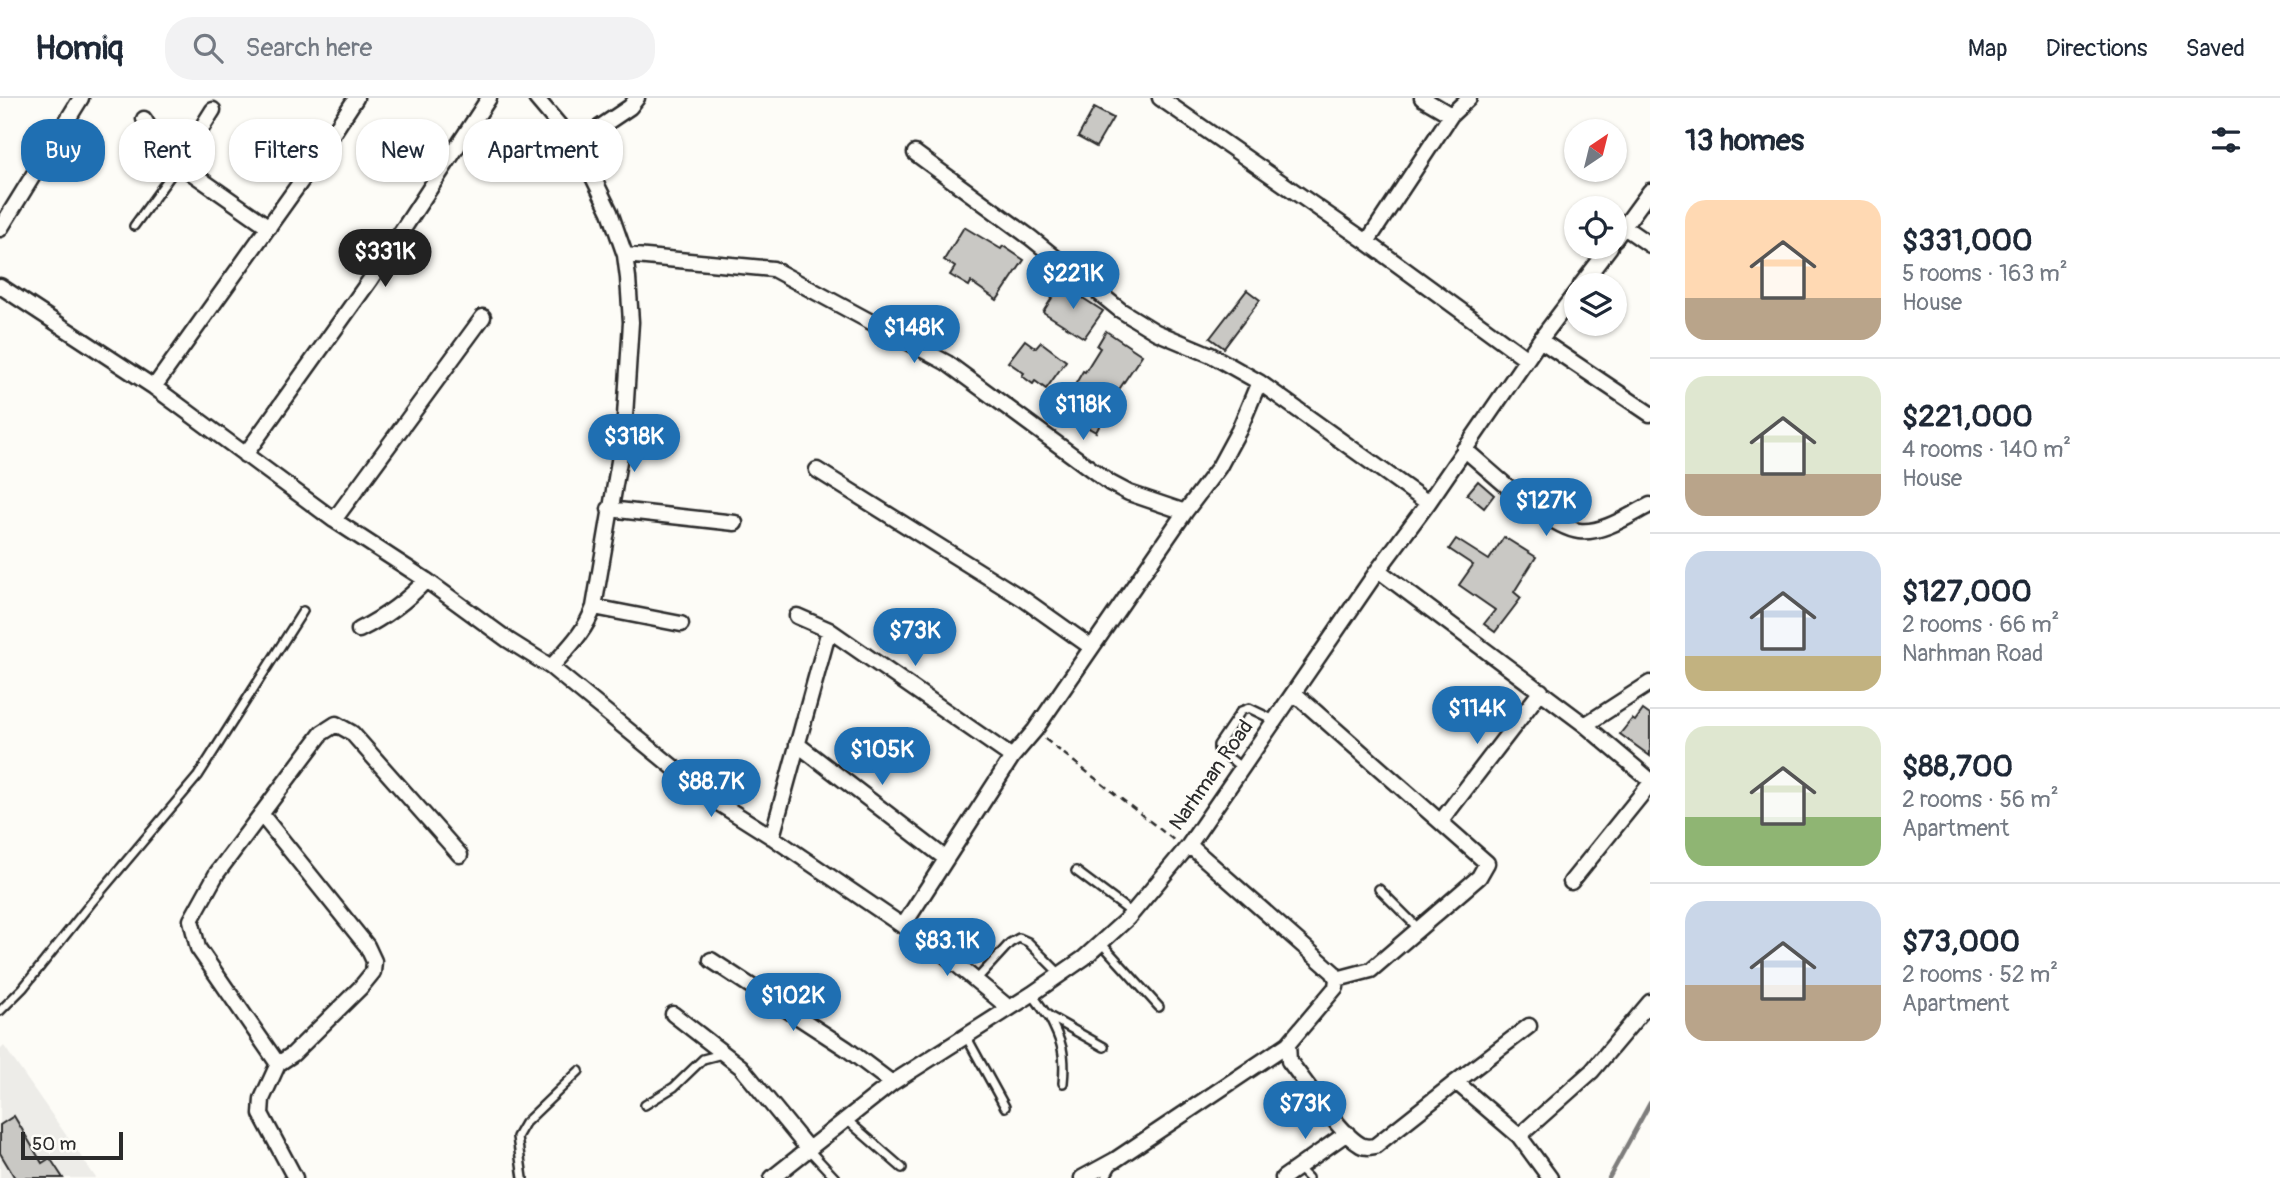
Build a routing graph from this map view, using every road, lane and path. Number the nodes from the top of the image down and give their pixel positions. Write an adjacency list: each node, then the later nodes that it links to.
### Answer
1 (80, 98): 22 (street)
2 (356, 98): 21 (street)
3 (489, 98): 38 (street)
4 (536, 98): 12 (street)
5 (637, 98): 13 (street)
6 (1160, 98): 24 (street)
7 (1422, 98): 10 (street)
8 (1469, 98): 10 (street)
9 (213, 110): 11 (street)
10 (1451, 115): 24 (street)
11 (207, 119)
12 (553, 119)
13 (613, 119)
14 (915, 153): 34 (street)
15 (166, 182): 20 (lane)
16 (205, 182): 21 (street)
17 (594, 182): 26 (street)
18 (1650, 191): 19 (street)
19 (1627, 223)
20 (134, 226)
21 (269, 227): 35 (street)
22 (0, 229)
23 (1627, 236): 25 (street)
24 (1367, 242): 33 (street)
25 (1650, 245)
26 (625, 255): 42 (street); 43 (street)
27 (1601, 259): 28 (street)
28 (1590, 273)
29 (0, 286): 35 (street)
30 (1564, 308): 32 (street, Narhman Road)
31 (483, 317): 44 (street)
32 (1540, 340): 33 (street, Narhman Road); 36 (street)
33 (1527, 359): 37 (street, Narhman Road)
34 (1259, 382): 40 (street); 43 (street)
35 (154, 387): 38 (street)
36 (1650, 414)
37 (1464, 449): 40 (street, Narhman Road); 41 (street)
38 (245, 455): 44 (street)
39 (817, 470): 54 (street)
40 (1428, 503): 46 (street, Narhman Road)
41 (1650, 505)
42 (609, 509): 45 (street); 48 (street)
43 (1185, 512): 54 (street)
44 (334, 520): 47 (street)
45 (735, 523)
46 (1378, 570): 57 (street); 58 (street, Narhman Road)
47 (426, 580): 52 (street); 55 (street)
48 (593, 607): 51 (street); 55 (street)
49 (303, 611): 87 (lane)
50 (797, 616): 53 (street)
51 (681, 624)
52 (359, 630)
53 (829, 630): 62 (street); 63 (street)
54 (1091, 647): 61 (street)
55 (551, 667): 68 (street)
56 (1650, 683): 60 (street)
57 (1541, 691): 60 (street); 67 (street)
58 (1294, 693): 59 (street, Narhman Road); 67 (street)
59 (1275, 721): 64 (street, Narhman Road); 64 (lane)
60 (1585, 725): 65 (street)
61 (1035, 730): 63 (street); 69 (path)
62 (797, 744): 68 (street); 71 (street)
63 (1012, 757): 71 (street)
64 (1242, 768): 69 (street, Narhman Road)
65 (1650, 782): 73 (street)
66 (261, 814): 70 (street); 95 (street); 95 (street)
67 (1441, 821): 77 (street)
68 (772, 837): 76 (street)
69 (1187, 847): 75 (street, Narhman Road); 82 (street)
70 (460, 855)
71 (945, 858): 76 (street)
72 (1076, 871): 75 (lane)
73 (1571, 882)
74 (1379, 889): 77 (lane)
75 (1132, 913): 78 (street, Narhman Road)
76 (904, 926): 81 (street)
77 (1419, 929): 82 (street)
78 (1102, 944): 80 (street, Narhman Road); 85 (lane)
79 (711, 960): 98 (street)
80 (1060, 974): 81 (lane); 83 (street, Narhman Road)
81 (977, 979): 86 (street)
82 (1337, 979): 92 (street)
83 (1032, 994): 86 (street, Narhman Road); 89 (lane)
84 (1650, 1002): 104 (street)
85 (1159, 1007)
86 (1009, 1008): 91 (street, Narhman Road)
87 (0, 1011)
88 (673, 1014): 94 (street)
89 (1047, 1015): 93 (lane); 99 (lane)
90 (1529, 1026): 97 (street)
91 (966, 1035): 98 (street, Narhman Road); 101 (lane)
92 (1288, 1044): 103 (street); 106 (street)
93 (1104, 1046)
94 (726, 1053): 100 (lane); 105 (street)
95 (278, 1065): 110 (street)
96 (579, 1071): 111 (lane)
97 (1456, 1082): 103 (street); 104 (street)
98 (892, 1083): 102 (street, Narhman Road)
99 (1063, 1083)
100 (645, 1105)
101 (1005, 1107)
102 (846, 1119): 105 (street, Narhman Road); 107 (lane)
103 (1347, 1133): 108 (street)
104 (1519, 1136): 116 (street)
105 (808, 1150): 109 (street, Narhman Road); 112 (lane)
106 (1115, 1160): 113 (street); 114 (lane)
107 (902, 1168)
108 (1303, 1173): 115 (street)
109 (775, 1177)
110 (295, 1178)
111 (523, 1178)
112 (835, 1178)
113 (1082, 1178)
114 (1105, 1178)
115 (1283, 1178)
116 (1550, 1178)

